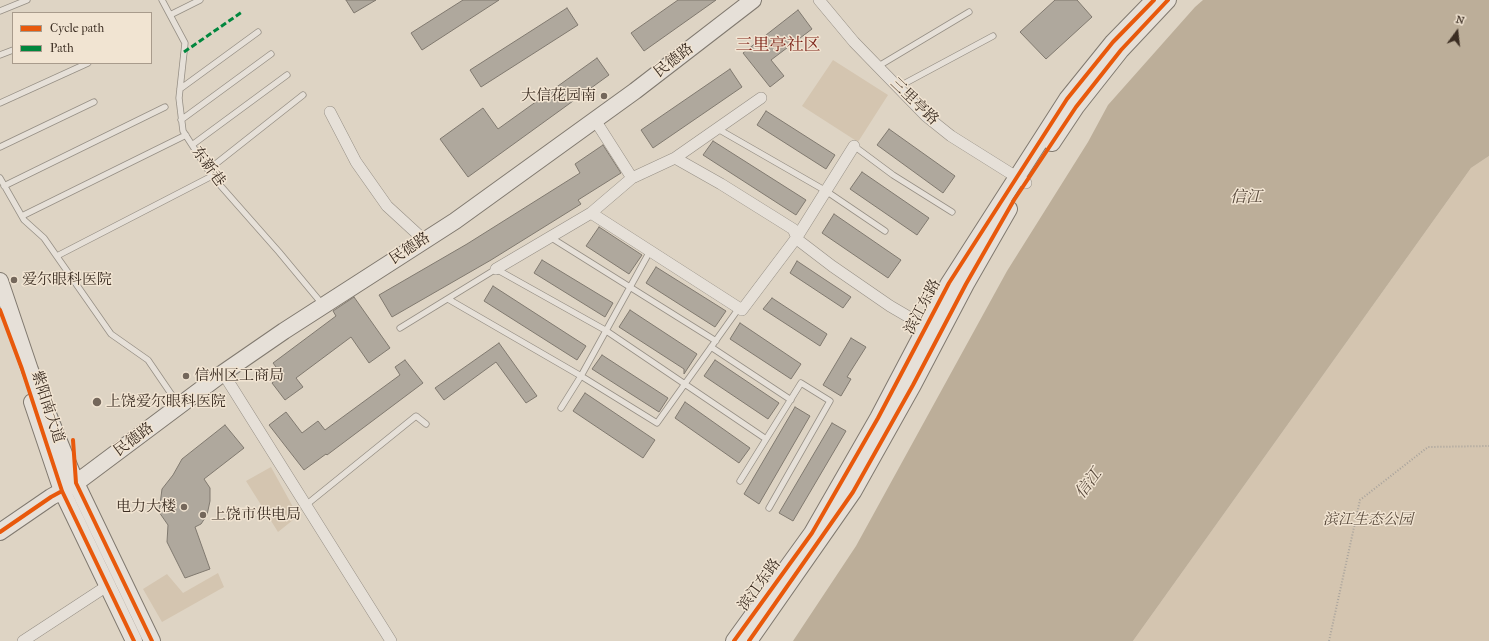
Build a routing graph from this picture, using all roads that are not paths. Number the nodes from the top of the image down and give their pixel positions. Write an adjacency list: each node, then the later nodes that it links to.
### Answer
1 (27, 0): 8 (lane)
2 (162, 0): 10 (lane, 东新巷)
3 (200, 0): 10 (lane)
4 (819, 0): 17 (street, 三里亭路)
5 (1154, 0): 39 (main road, 滨江东路)
6 (1168, 0): 39 (main road, 滨江东路)
7 (744, 3): 28 (main road, 民德路)
8 (0, 11)
9 (969, 12): 17 (lane)
10 (170, 15): 20 (lane, 东新巷)
11 (258, 32): 20 (lane)
12 (993, 36): 19 (lane)
13 (12, 50): 15 (lane)
14 (271, 54): 27 (lane)
15 (0, 55)
16 (86, 64): 24 (lane)
17 (878, 66): 19 (street, 三里亭路)
18 (287, 75): 31 (lane)
19 (898, 87): 39 (street, 三里亭路)
20 (180, 89): 27 (lane, 东新巷)
21 (303, 95): 35 (lane)
22 (761, 98): 29 (street)
23 (94, 102): 33 (lane)
24 (0, 103)
25 (165, 107): 40 (lane)
26 (330, 112): 48 (street)
27 (181, 120): 30 (lane, 东新巷)
28 (595, 120): 38 (street); 48 (main road, 民德路)
29 (718, 129): 34 (street); 41 (lane)
30 (186, 135): 31 (lane, 东新巷); 44 (lane)
31 (192, 145): 35 (lane, 东新巷)
32 (854, 146): 41 (street); 42 (lane)
33 (0, 147)
34 (675, 158): 38 (street); 47 (street)
35 (208, 170): 36 (lane, 东新巷)
36 (212, 176): 50 (lane); 55 (lane, 东新巷)
37 (0, 178): 40 (lane)
38 (632, 178): 43 (street)
39 (1022, 180): 58 (main road, 滨江东路); 83 (main road, 滨江东路)
40 (4, 186): 44 (lane)
41 (826, 191): 45 (lane); 47 (street)
42 (952, 212)
43 (591, 213): 46 (street); 49 (street)
44 (22, 216): 50 (lane)
45 (885, 231)
46 (550, 237): 51 (street); 53 (lane)
47 (797, 237): 56 (street); 58 (street)
48 (424, 240): 55 (main road, 民德路)
49 (650, 251): 53 (lane); 56 (street)
50 (57, 256): 67 (lane)
51 (496, 269): 54 (lane); 60 (lane)
52 (0, 281): 72 (main road, 紫阳南大道)
53 (630, 287): 60 (lane); 61 (lane)
54 (448, 298): 59 (lane); 64 (lane)
55 (323, 306): 63 (main road, 民德路)
56 (739, 308): 61 (lane)
57 (0, 310): 73 (main road, 紫阳南大道)
58 (926, 327): 82 (main road, 滨江东路)
59 (400, 328)
60 (605, 330): 64 (lane); 65 (lane)
61 (716, 341): 62 (lane)
62 (711, 347): 65 (lane); 66 (lane)
63 (223, 373): 67 (main road, 民德路); 74 (street)
64 (581, 376): 65 (lane); 68 (lane)
65 (685, 384): 70 (lane)
66 (791, 400): 70 (lane); 75 (lane)
67 (179, 406): 72 (main road, 民德路)
68 (562, 408)
69 (426, 424): 74 (lane)
70 (766, 439): 71 (lane)
71 (740, 481)
72 (76, 483): 73 (main road, 民德路); 80 (main road, 紫阳南大道)
73 (62, 491): 76 (main road, 民德路); 77 (main road, 紫阳南大道)
74 (306, 505): 81 (street)
75 (769, 508)
76 (0, 532)
77 (107, 586): 78 (street); 79 (main road, 紫阳南大道)
78 (23, 641)
79 (134, 641)
80 (152, 641)
81 (391, 641)
82 (734, 641)
83 (749, 641)

